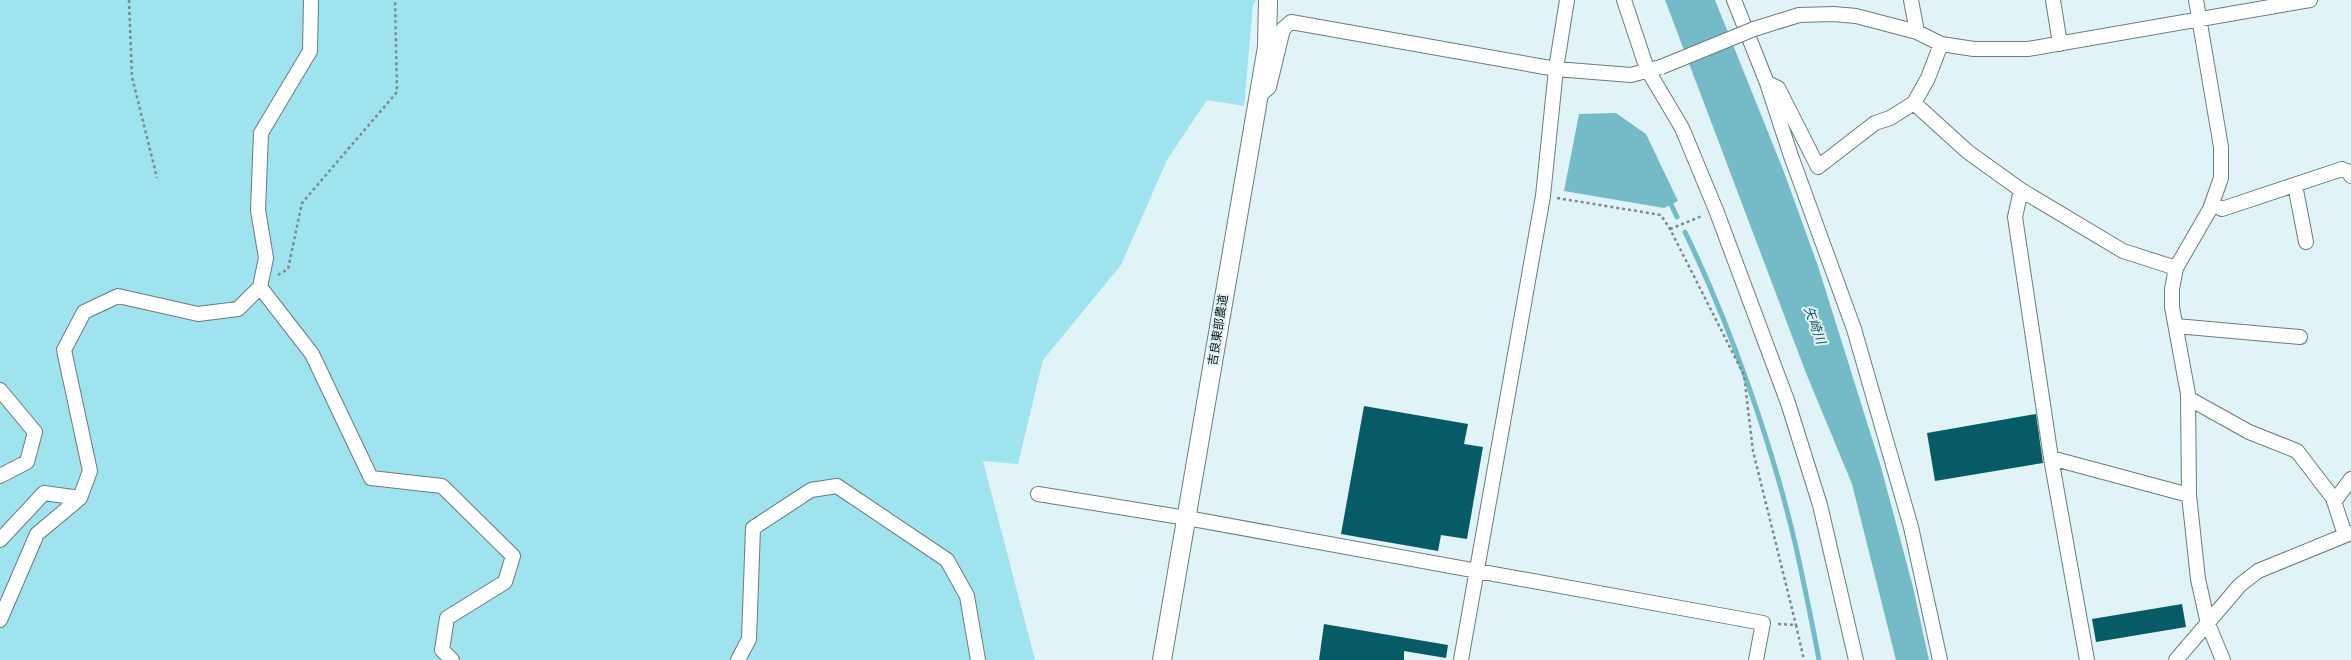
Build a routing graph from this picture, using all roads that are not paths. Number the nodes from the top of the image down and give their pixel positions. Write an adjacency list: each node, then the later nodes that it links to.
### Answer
1 (311, 0): 25 (street)
2 (1268, 0): 17 (street, 吉良東部農道)
3 (1567, 0): 15 (street)
4 (1624, 0): 14 (street)
5 (1734, 0): 16 (street)
6 (1911, 0): 11 (street)
7 (2053, 0): 13 (street)
8 (2196, 0): 10 (street)
9 (2310, 0): 10 (street)
10 (2199, 18): 13 (street); 22 (street)
11 (1917, 32): 12 (street); 14 (street, bridge)
12 (1941, 44): 13 (street); 18 (street)
13 (2060, 44)
14 (1647, 69): 15 (street); 49 (street)
15 (1556, 70): 17 (street); 40 (street)
16 (1767, 83): 18 (street); 50 (street)
17 (1257, 98): 37 (street, 吉良東部農道)
18 (1914, 103): 21 (street)
19 (2351, 176): 20 (street)
20 (2295, 185): 22 (street); 23 (street)
21 (2021, 190): 24 (street); 30 (street)
22 (2212, 204): 24 (street)
23 (2306, 242)
24 (2176, 268): 26 (street)
25 (260, 287): 35 (street); 43 (street)
26 (2176, 326): 27 (street); 29 (street)
27 (2300, 337)
28 (0, 390): 31 (street)
29 (2188, 398): 34 (street); 36 (street)
30 (2051, 458): 34 (street); 51 (street)
31 (0, 476)
32 (2351, 479): 36 (street)
33 (1038, 494): 37 (street)
34 (2189, 495): 42 (street)
35 (80, 498): 39 (street); 41 (street)
36 (2334, 502): 38 (street)
37 (1187, 518): 40 (street); 46 (street, 吉良東部農道)
38 (2348, 534): 42 (street)
39 (0, 540)
40 (1477, 572): 47 (street); 48 (street)
41 (0, 620)
42 (2208, 624): 52 (street); 53 (street)
43 (452, 660)
44 (738, 660): 45 (street)
45 (978, 660)
46 (1162, 660)
47 (1461, 660)
48 (1756, 660)
49 (1856, 660)
50 (1940, 660)
51 (2087, 660)
52 (2176, 660)
53 (2223, 660)

